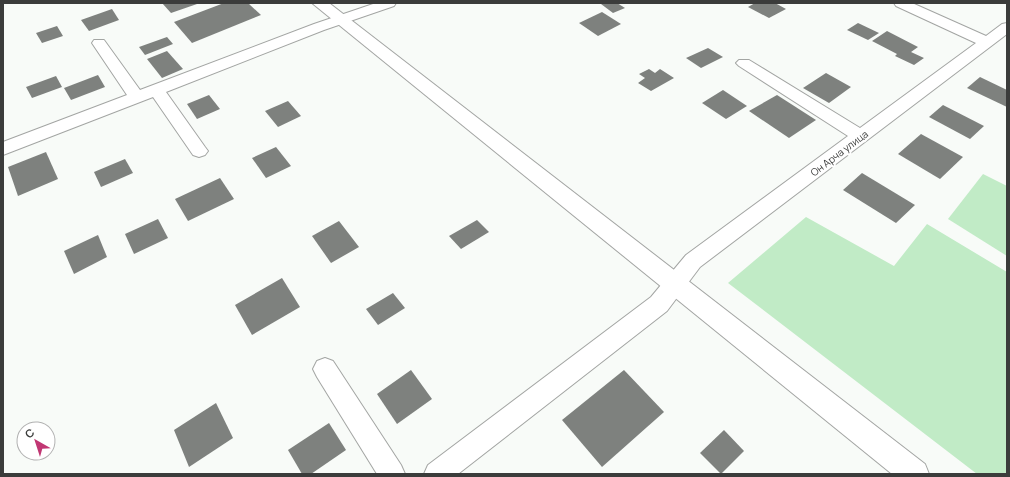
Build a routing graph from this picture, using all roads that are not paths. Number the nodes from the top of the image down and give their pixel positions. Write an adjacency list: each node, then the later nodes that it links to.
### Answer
1 (320, 3): 4 (street)
2 (389, 3): 4 (street)
3 (901, 3): 6 (street)
4 (342, 20): 9 (street); 14 (street)
5 (1007, 27): 6 (street, Он Арча улица)
6 (987, 42): 11 (street, Он Арча улица)
7 (99, 43): 10 (street)
8 (744, 63): 11 (street)
9 (156, 90): 10 (street); 13 (street)
10 (137, 97): 12 (street)
11 (862, 136): 14 (street, Он Арча улица)
12 (3, 149)
13 (199, 151)
14 (675, 283): 17 (street, Он Арча улица); 18 (street)
15 (325, 369): 16 (street)
16 (392, 474)
17 (437, 474)
18 (916, 474)

